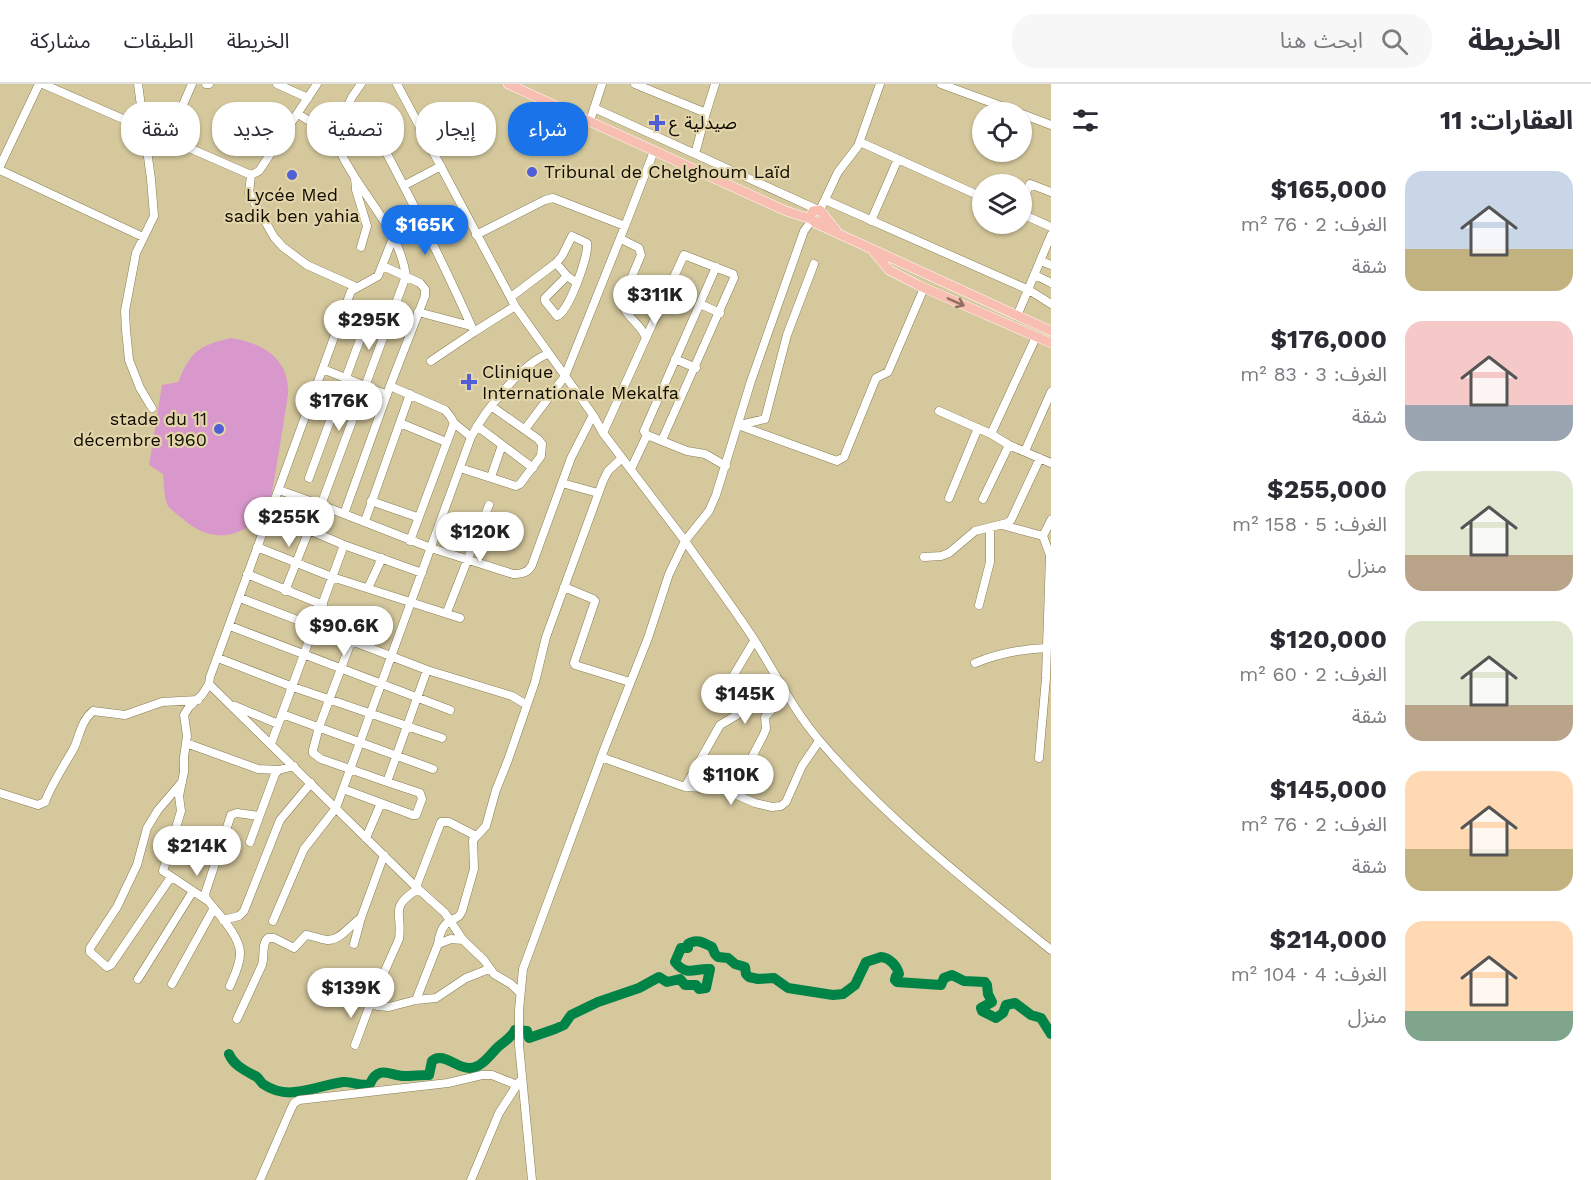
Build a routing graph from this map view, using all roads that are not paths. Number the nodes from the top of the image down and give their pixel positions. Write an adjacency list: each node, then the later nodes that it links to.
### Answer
1 (41, 84): 22 (street); 36 (street)
2 (138, 84): 15 (street)
3 (192, 84): 16 (street)
4 (277, 84): 14 (street)
5 (317, 84): 14 (street)
6 (361, 84): 17 (street)
7 (397, 84): 35 (street)
8 (508, 84): 25 (main road)
9 (602, 84): 19 (street)
10 (635, 84): 20 (street)
11 (715, 84): 20 (street)
12 (880, 84): 27 (street)
13 (941, 84): 18 (street)
14 (308, 98): 21 (street)
15 (140, 102)
16 (184, 102)
17 (350, 102)
18 (990, 102)
19 (594, 108): 25 (street); 30 (street)
20 (706, 113): 30 (street)
21 (298, 114): 24 (street); 37 (street)
22 (121, 117)
23 (1032, 118): 26 (street)
24 (307, 120)
25 (590, 122): 28 (main road)
26 (1051, 125)
27 (860, 142): 34 (street); 43 (street)
28 (654, 151): 46 (main road); 48 (street)
29 (200, 152): 37 (street)
30 (695, 154): 44 (street)
31 (148, 156): 53 (street)
32 (342, 156): 38 (street)
33 (389, 156): 39 (street)
34 (898, 159): 41 (street); 47 (street)
35 (441, 166): 39 (street); 51 (street)
36 (0, 168): 53 (street)
37 (251, 175): 70 (street)
38 (354, 177): 54 (street); 57 (street)
39 (405, 185): 81 (street)
40 (1032, 185): 42 (street)
41 (972, 192)
42 (1051, 192)
43 (825, 200): 44 (street); 47 (street)
44 (820, 212): 46 (main road); 50 (main road)
45 (1032, 219): 49 (street)
46 (813, 220): 50 (main road); 104 (street)
47 (871, 221): 72 (street)
48 (625, 226): 51 (street); 55 (street)
49 (1051, 228)
50 (840, 234): 58 (main road)
51 (476, 235): 73 (street)
52 (1051, 236): 56 (street)
53 (143, 237): 99 (street)
54 (393, 238): 63 (street); 66 (street)
55 (621, 239): 84 (street); 91 (street)
56 (1049, 246): 59 (street)
57 (361, 247)
58 (873, 250): 71 (main road); 80 (main road)
59 (1041, 261): 62 (street); 65 (street)
60 (556, 263): 67 (street); 68 (street); 73 (street)
61 (814, 264): 104 (street)
62 (1051, 265)
63 (383, 266): 66 (street); 70 (street)
64 (716, 267): 74 (street); 78 (street); 84 (street)
65 (1035, 275): 69 (street); 72 (street)
66 (406, 276): 77 (street); 93 (street)
67 (567, 276): 68 (street); 68 (street)
68 (577, 282)
69 (1051, 283)
70 (356, 287): 90 (street)
71 (924, 288): 83 (main road, one-way to 83); 104 (street)
72 (1029, 290): 75 (street); 80 (street)
73 (511, 297): 76 (street)
74 (700, 304): 78 (street); 87 (street)
75 (1051, 304)
76 (515, 306): 81 (street); 86 (street)
77 (418, 312): 81 (street); 94 (street)
78 (720, 313): 89 (street)
79 (369, 315): 92 (street)
80 (1017, 316): 82 (main road)
81 (473, 329): 88 (street)
82 (1051, 331)
83 (1036, 337): 85 (main road); 109 (street)
84 (646, 338): 108 (street)
85 (1051, 343)
86 (548, 354): 91 (street); 98 (street)
87 (675, 359): 89 (street); 110 (street)
88 (431, 361)
89 (696, 368): 112 (street)
90 (323, 369): 92 (street); 127 (street)
91 (565, 376): 101 (street); 107 (street)
92 (345, 378): 93 (street); 125 (street)
93 (365, 386): 97 (street); 132 (street)
94 (390, 386): 96 (street); 97 (street)
95 (1051, 392): 116 (street)
96 (410, 394): 102 (street); 103 (street)
97 (387, 395): 135 (street)
98 (491, 406): 105 (street); 107 (street)
99 (152, 408)
100 (939, 411): 106 (street)
101 (593, 415): 108 (street); 126 (street)
102 (400, 423): 113 (street); 131 (street)
103 (454, 423): 111 (street); 113 (street)
104 (738, 425): 120 (street)
105 (477, 426): 111 (street); 114 (street)
106 (978, 428): 109 (street); 129 (street)
107 (525, 429): 122 (street)
108 (603, 433): 117 (street)
109 (992, 434): 115 (street)
110 (647, 435): 112 (street); 123 (street)
111 (471, 437): 121 (street)
112 (662, 440): 120 (street)
113 (446, 442): 136 (street)
114 (502, 445): 122 (street); 124 (street)
115 (1009, 445): 116 (street); 130 (street)
116 (1025, 451): 118 (street)
117 (622, 458): 123 (street); 128 (street)
118 (1040, 458): 119 (street); 139 (street)
119 (1051, 463)
120 (726, 466): 144 (street)
121 (460, 468): 124 (street); 147 (street)
122 (533, 468): 124 (street)
123 (631, 470): 144 (street)
124 (491, 477)
125 (309, 478)
126 (562, 483): 128 (street); 150 (street)
127 (279, 490): 132 (street); 134 (street)
128 (598, 493): 155 (street)
129 (949, 498)
130 (983, 499)
131 (371, 501): 136 (street); 138 (street)
132 (321, 504): 135 (street)
133 (489, 505): 150 (street)
134 (271, 512): 141 (street); 146 (street)
135 (344, 514): 138 (street)
136 (417, 517): 143 (street)
137 (1051, 520): 142 (street)
138 (365, 521): 143 (street)
139 (1002, 525): 140 (street); 142 (street)
140 (990, 528): 148 (street); 161 (street)
141 (309, 530): 145 (street); 151 (street)
142 (1043, 536): 168 (street)
143 (410, 541): 147 (street)
144 (685, 541): 166 (street); 175 (street)
145 (344, 545): 149 (street); 154 (street)
146 (257, 547): 151 (street); 153 (street)
147 (431, 548): 150 (street); 152 (street)
148 (924, 557)
149 (382, 558): 152 (street); 156 (street)
150 (467, 561): 162 (street)
151 (296, 563): 154 (street); 157 (street)
152 (422, 573): 159 (street)
153 (248, 574): 157 (street); 158 (street)
154 (332, 577): 156 (street); 160 (street)
155 (564, 587): 175 (street); 184 (street)
156 (368, 588): 159 (street)
157 (285, 591): 160 (street)
158 (240, 598): 164 (street); 165 (street)
159 (410, 602): 162 (street); 170 (street)
160 (323, 605): 165 (street)
161 (979, 606)
162 (447, 612): 163 (street)
163 (460, 618)
164 (230, 626): 169 (street); 171 (street)
165 (314, 628): 167 (street); 169 (street)
166 (754, 641): 179 (street); 206 (street)
167 (351, 642): 170 (street); 173 (street)
168 (1049, 654): 172 (street); 198 (street)
169 (303, 655): 173 (street); 178 (street)
170 (391, 657): 174 (street); 177 (street)
171 (218, 658): 176 (street); 178 (street)
172 (975, 663)
173 (340, 669): 177 (street); 182 (street)
174 (427, 670): 180 (street); 184 (street)
175 (630, 682): 197 (street)
176 (210, 684): 181 (street); 183 (street)
177 (381, 685): 180 (street); 186 (street)
178 (293, 687): 182 (street); 187 (street)
179 (786, 694): 192 (street); 209 (street)
180 (417, 698): 185 (street); 189 (street)
181 (198, 700): 193 (street); 208 (street)
182 (330, 700): 186 (street); 190 (street)
183 (232, 705): 188 (street); 195 (street)
184 (527, 705): 213 (street)
185 (450, 710)
186 (370, 712): 189 (street); 194 (street)
187 (282, 714): 188 (street); 190 (street)
188 (278, 724): 195 (street)
189 (408, 726): 191 (street); 196 (street)
190 (319, 727): 194 (street); 200 (street)
191 (442, 738)
192 (819, 741): 209 (street); 229 (street)
193 (186, 743): 202 (street); 203 (street)
194 (359, 743): 196 (street); 200 (street)
195 (271, 744): 199 (street)
196 (397, 755): 201 (street); 204 (street)
197 (601, 757): 206 (street); 234 (street)
198 (1039, 758)
199 (294, 766): 202 (street); 205 (street)
200 (350, 769): 204 (street); 207 (street)
201 (433, 769)
202 (279, 770): 212 (street)
203 (182, 782): 217 (street); 217 (street)
204 (387, 782): 210 (street)
205 (311, 783): 211 (street); 223 (street)
206 (685, 788): 209 (street)
207 (343, 789): 210 (street); 211 (street)
208 (0, 793)
209 (733, 793)
210 (381, 803): 214 (street)
211 (336, 808): 214 (street); 224 (street)
212 (260, 816): 215 (street); 220 (street)
213 (476, 836): 218 (street); 225 (street)
214 (366, 838): 216 (street)
215 (250, 842)
216 (384, 855): 218 (street); 222 (street)
217 (171, 878): 219 (street)
218 (417, 888): 225 (street); 236 (street)
219 (193, 891): 220 (street); 231 (street)
220 (208, 902): 221 (street)
221 (214, 908): 223 (street); 232 (street)
222 (361, 918): 227 (street); 237 (street)
223 (223, 920): 233 (street)
224 (273, 921)
225 (450, 921): 226 (street); 228 (street)
226 (463, 940): 228 (street); 230 (street)
227 (354, 944)
228 (438, 944): 235 (street)
229 (1051, 950)
230 (489, 969): 234 (street); 235 (street)
231 (138, 979)
232 (172, 984)
233 (230, 986)
234 (520, 993): 239 (street)
235 (416, 1000): 236 (street)
236 (371, 1002): 238 (street)
237 (237, 1018)
238 (355, 1045)
239 (519, 1082): 240 (street); 241 (street); 242 (street)
240 (260, 1180)
241 (471, 1180)
242 (532, 1180)

